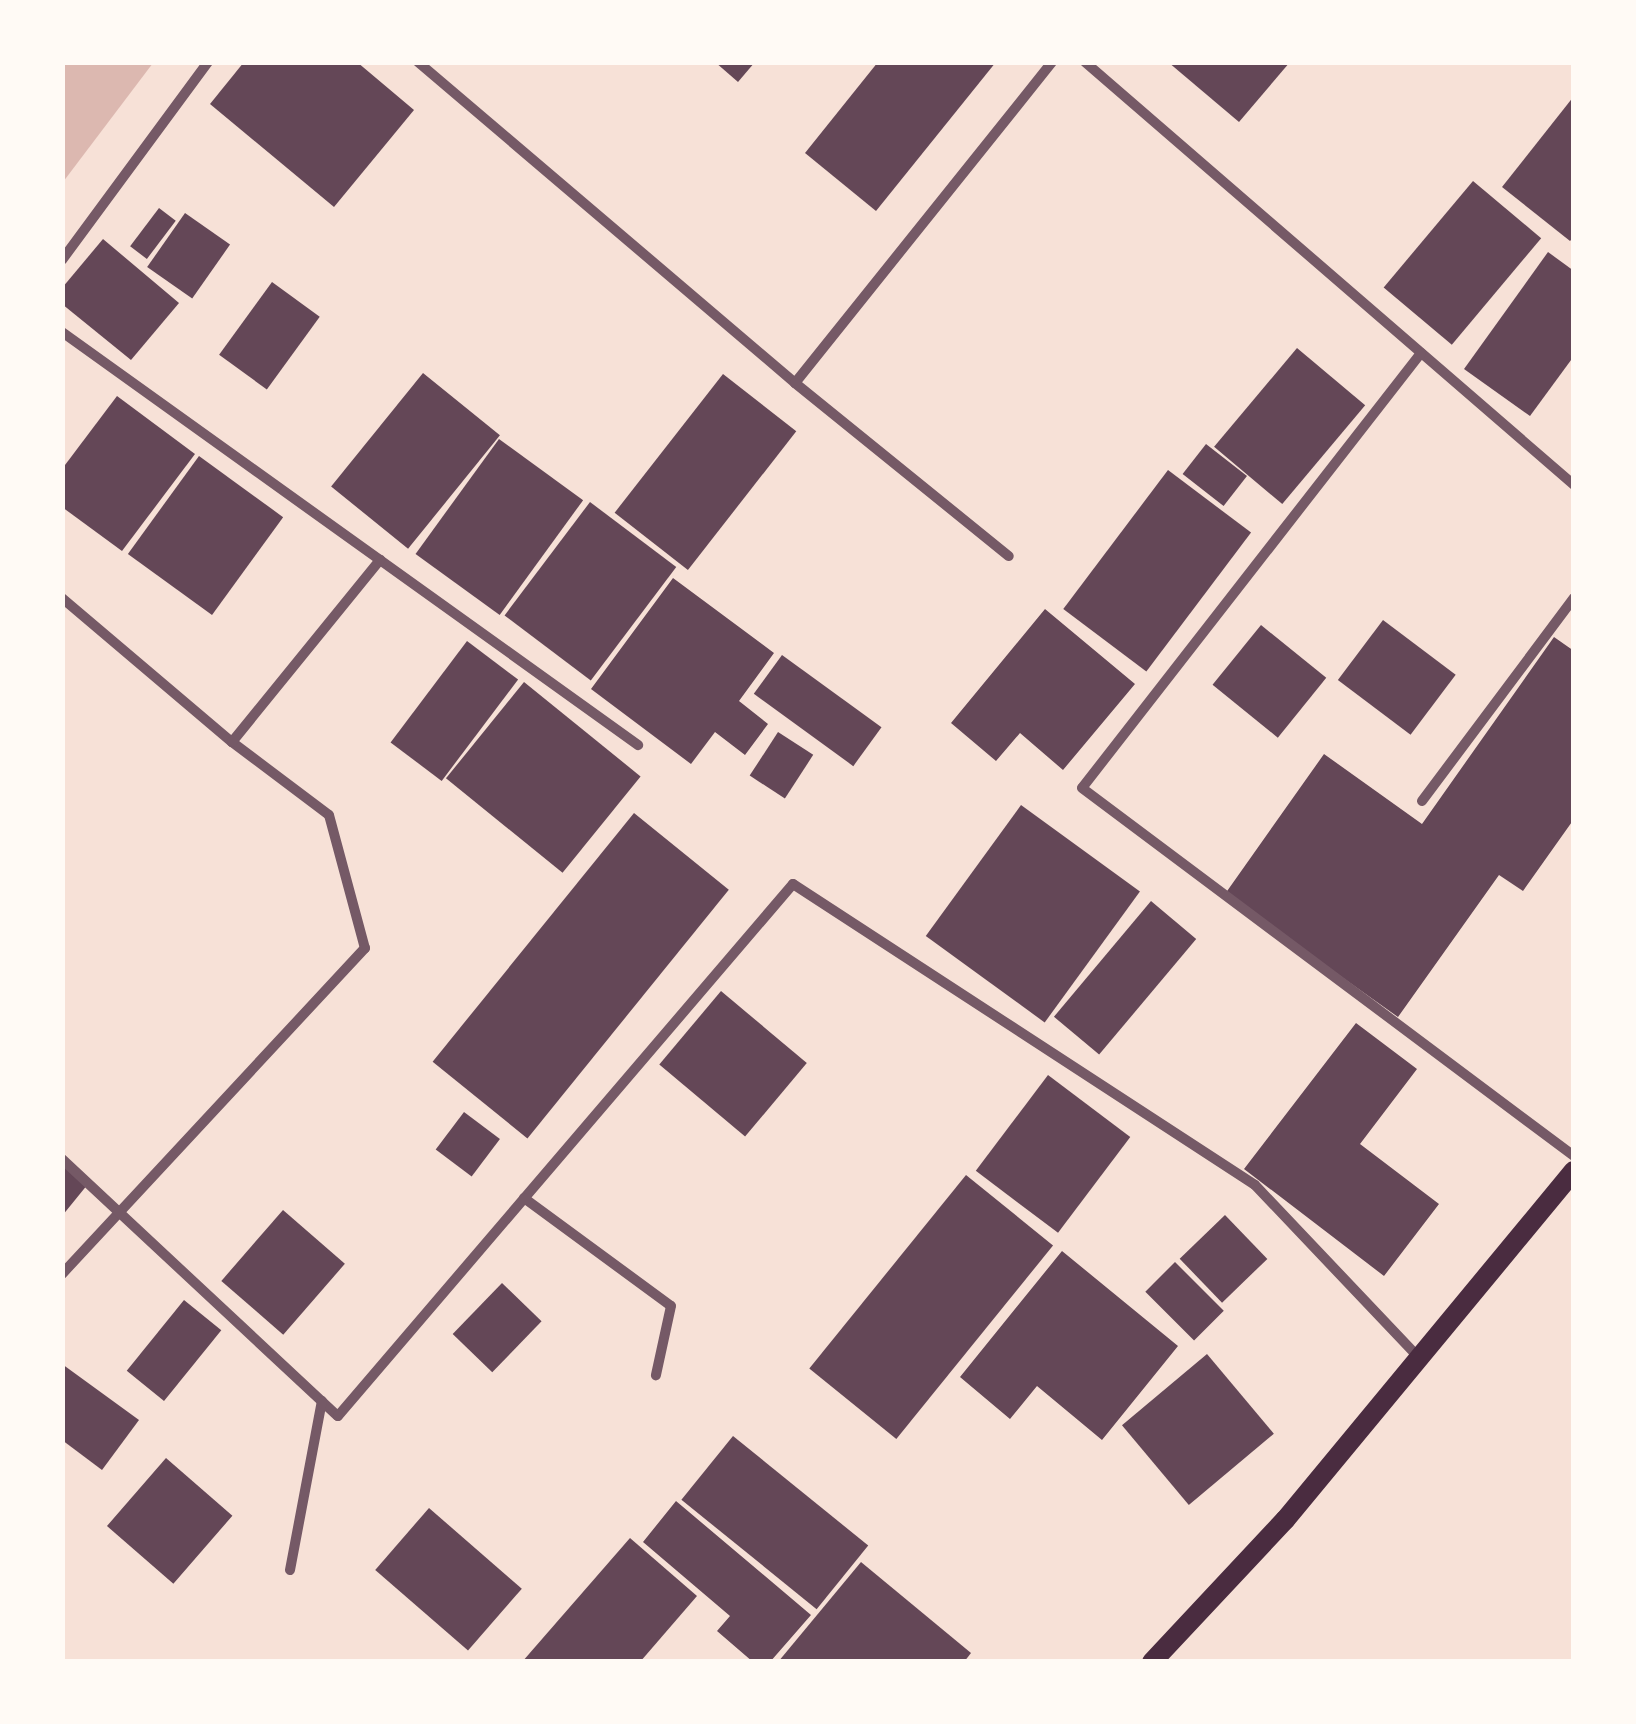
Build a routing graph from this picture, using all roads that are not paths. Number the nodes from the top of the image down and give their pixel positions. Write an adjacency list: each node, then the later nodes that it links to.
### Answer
1 (208, 62): 5 (street)
2 (418, 62): 8 (street)
3 (1052, 62): 8 (street)
4 (1085, 62): 7 (street)
5 (62, 260)
6 (62, 332): 11 (street)
7 (1421, 353): 9 (street); 17 (street)
8 (796, 382): 10 (street)
9 (1574, 485)
10 (1009, 556)
11 (380, 560): 14 (street); 15 (street)
12 (62, 598): 14 (street)
13 (1574, 598): 16 (street)
14 (232, 742): 21 (street)
15 (638, 745)
16 (1422, 801)
17 (1574, 1156)
18 (62, 1159): 21 (street)
19 (1574, 1171): 23 (main road)
20 (524, 1198): 23 (street); 24 (street); 25 (street)
21 (118, 1211): 22 (street); 25 (street)
22 (62, 1274)
23 (1419, 1358): 27 (main road)
24 (656, 1375)
25 (322, 1401): 26 (street)
26 (290, 1570)
27 (1152, 1662)

